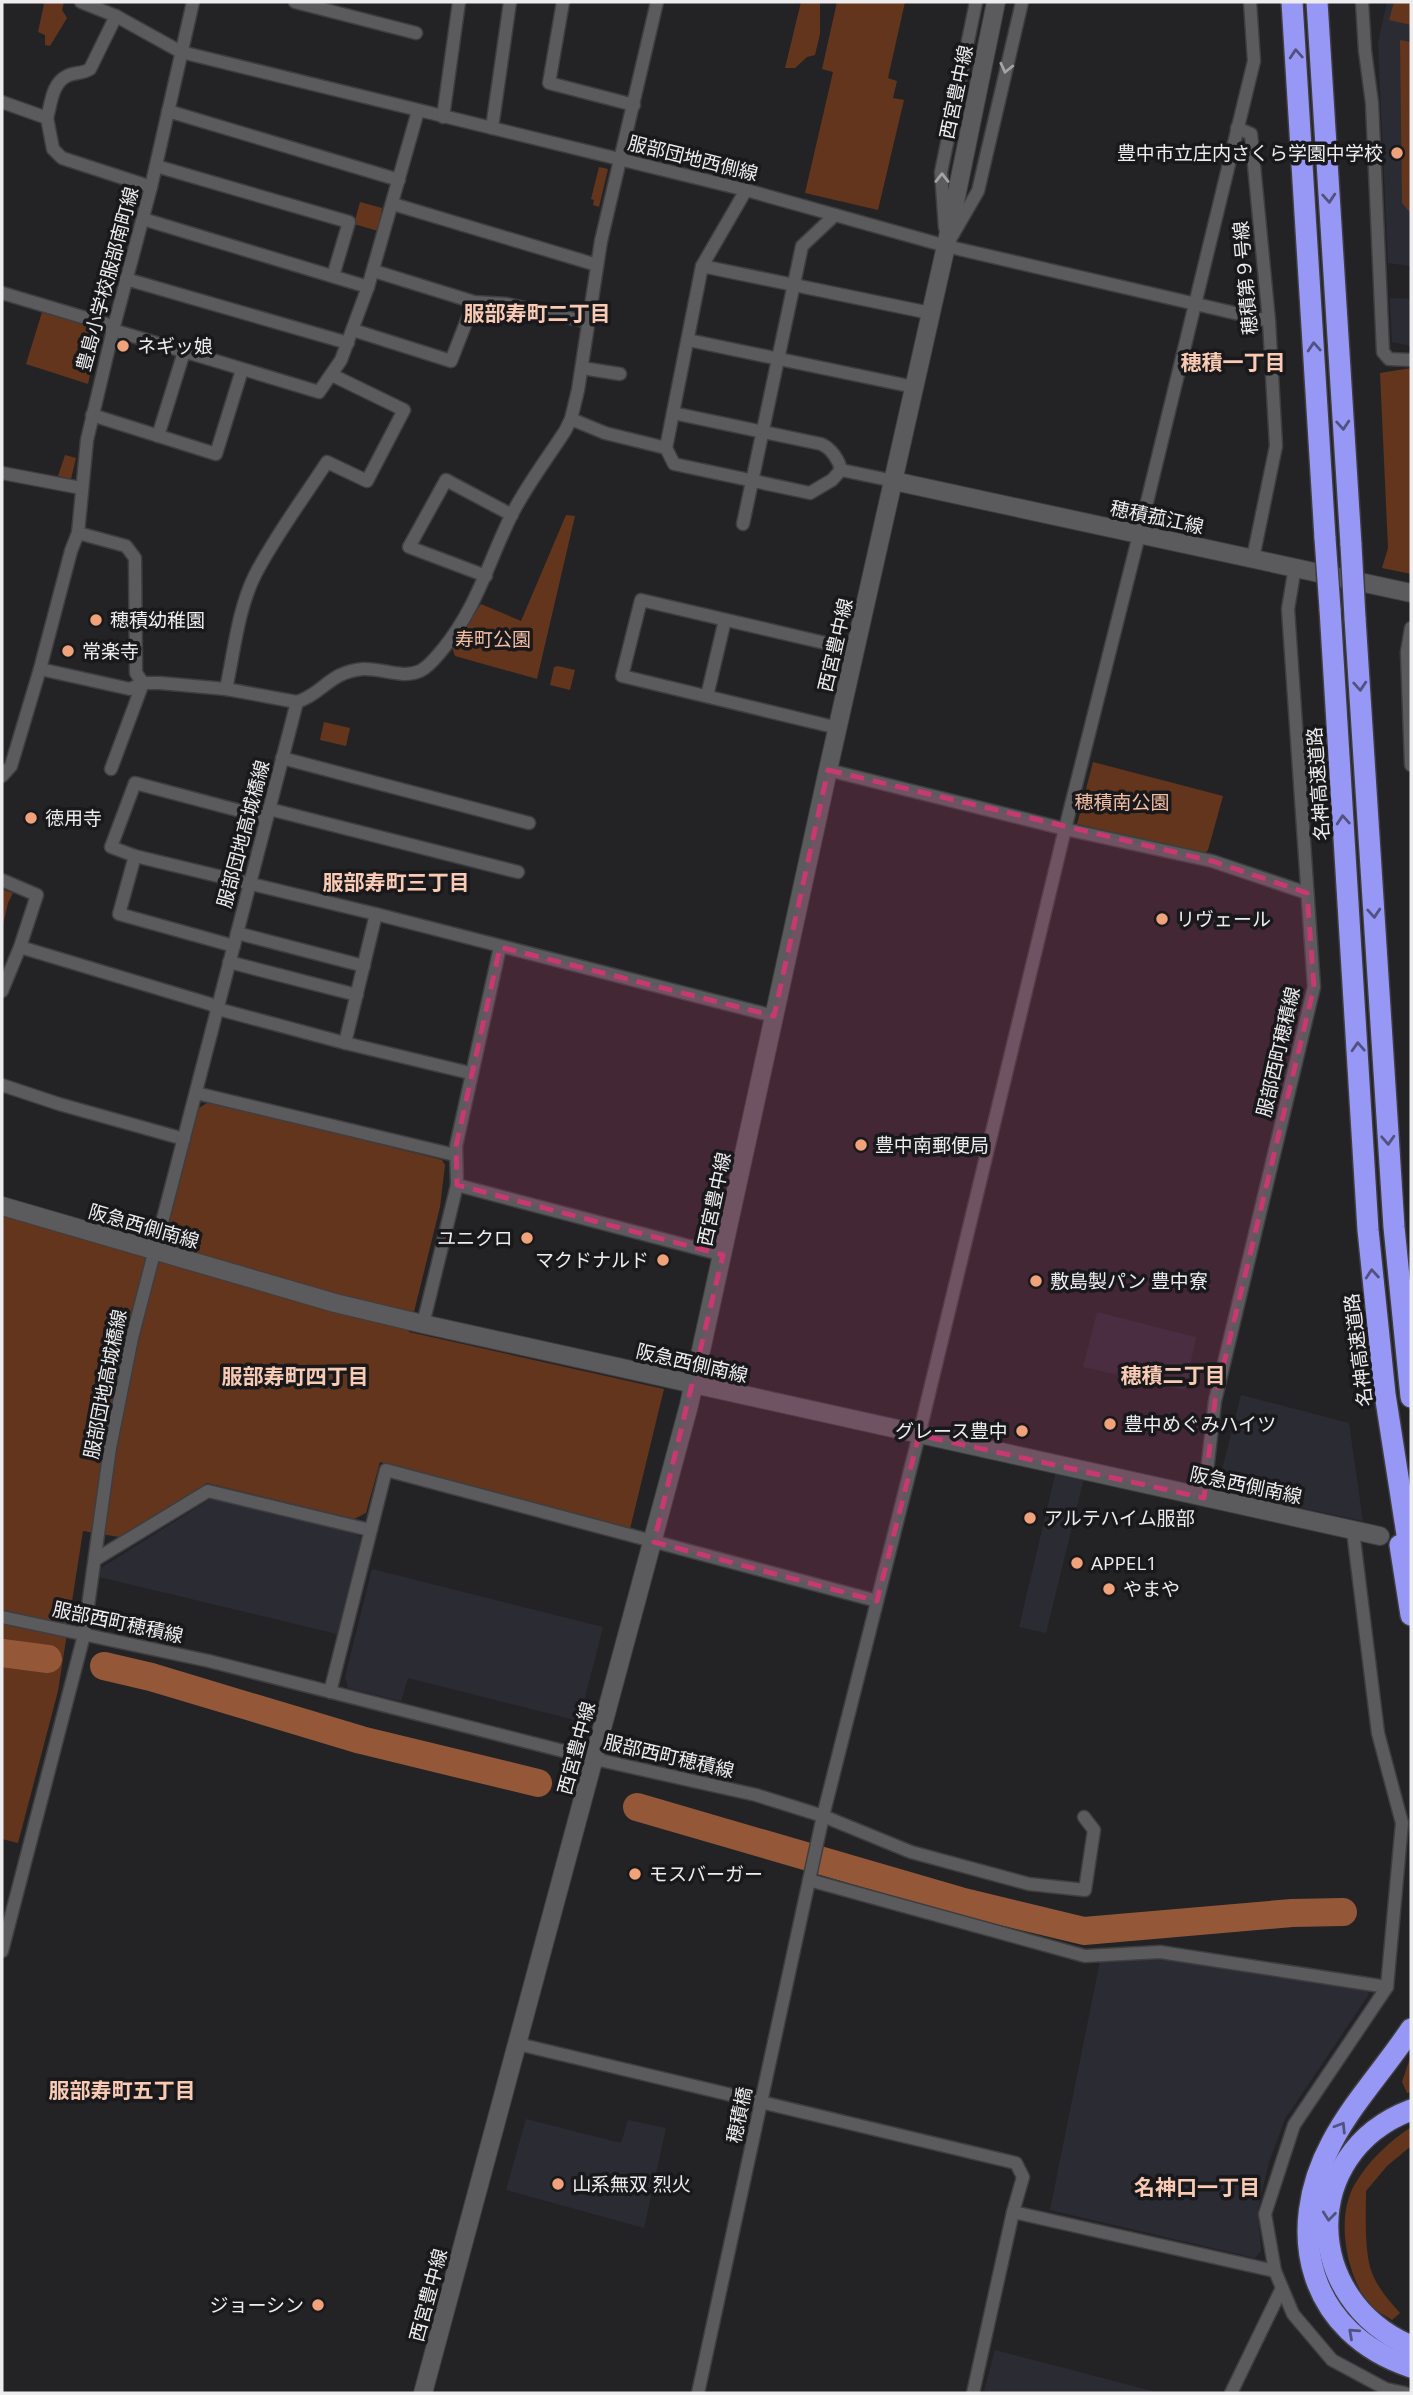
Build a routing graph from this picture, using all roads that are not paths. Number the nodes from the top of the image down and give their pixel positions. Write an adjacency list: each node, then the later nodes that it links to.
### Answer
1 (81, 2): 15 (street, 服部団地西側線)
2 (193, 2): 18 (street, 豊島小学校服部南町線)
3 (295, 2): 17 (street)
4 (459, 2): 23 (street)
5 (510, 2): 25 (street)
6 (563, 2): 20 (street)
7 (657, 2): 20 (street)
8 (976, 2): 35 (street, one-way to 8)
9 (996, 2): 35 (main road, 西宮豊中線)
10 (1022, 2): 35 (street, one-way to 35)
11 (1250, 2): 26 (street, 穂積橋)
12 (1292, 2): 122 (highway, 名神高速道路, one-way to 12, bridge)
13 (1317, 2): 125 (highway, one-way to 125, bridge)
14 (1362, 2): 55 (street)
15 (101, 5): 16 (street, 服部団地西側線)
16 (116, 16): 18 (street, 服部団地西側線); 24 (street)
17 (416, 33)
18 (181, 52): 21 (street, 豊島小学校服部南町線); 22 (street, 服部団地西側線)
19 (2, 102): 24 (street)
20 (634, 104): 27 (street)
21 (168, 111): 28 (street, 豊島小学校服部南町線); 29 (street)
22 (418, 111): 23 (street, 服部団地西側線); 29 (street)
23 (443, 117): 25 (street, 服部団地西側線)
24 (47, 118): 30 (street)
25 (492, 128): 27 (street, 服部団地西側線)
26 (1237, 128): 45 (street, 穂積橋); 47 (street, 穂積第９号線)
27 (621, 160): 31 (street, 服部団地西側線); 36 (street)
28 (156, 166): 30 (street, 豊島小学校服部南町線); 39 (street)
29 (399, 180): 32 (street)
30 (151, 187): 34 (street, 豊島小学校服部南町線)
31 (746, 190): 33 (street, 服部団地西側線); 37 (street)
32 (393, 204): 36 (street); 38 (street)
33 (835, 215): 35 (street, 服部団地西側線); 41 (street)
34 (143, 219): 39 (street); 40 (street, 豊島小学校服部南町線)
35 (946, 246): 45 (street, 服部団地西側線); 46 (main road, 西宮豊中線)
36 (597, 265): 48 (street)
37 (702, 266): 41 (street); 51 (street)
38 (374, 271): 42 (street); 44 (street)
39 (332, 276): 42 (street)
40 (126, 279): 49 (street, 豊島小学校服部南町線); 52 (street)
41 (794, 283): 46 (street); 54 (street)
42 (369, 287): 50 (street)
43 (2, 293): 49 (street)
44 (474, 302): 48 (street); 50 (street)
45 (1195, 303): 47 (street, 服部団地西側線); 75 (street, 穂積橋)
46 (930, 313): 60 (main road, 西宮豊中線)
47 (1269, 321): 76 (street, 穂積第９号線)
48 (588, 323): 56 (street)
49 (113, 330): 53 (street); 62 (street, 豊島小学校服部南町線)
50 (353, 330): 52 (street)
51 (688, 340): 54 (street); 61 (street)
52 (348, 343): 59 (street)
53 (184, 352): 57 (street); 65 (street)
54 (778, 358): 60 (street); 64 (street)
55 (1411, 360)
56 (582, 368): 58 (street); 63 (street)
57 (242, 370): 59 (street); 65 (street)
58 (620, 374)
59 (332, 375): 85 (street)
60 (914, 387): 70 (main road, 西宮豊中線)
61 (673, 413): 64 (street); 66 (street)
62 (92, 415): 65 (street); 71 (street, 豊島小学校服部南町線)
63 (571, 419): 66 (street); 72 (street)
64 (762, 432): 67 (street); 69 (street)
65 (158, 436)
66 (666, 448): 69 (street)
67 (841, 470): 69 (street); 70 (street)
68 (2, 473): 71 (street)
69 (752, 481): 73 (street)
70 (894, 481): 75 (main road, 穂積菰江線); 82 (main road, 西宮豊中線)
71 (81, 488): 74 (street, 豊島小学校服部南町線)
72 (512, 515): 78 (street); 78 (street)
73 (743, 524)
74 (78, 533): 83 (street, 豊島小学校服部南町線); 84 (street)
75 (1139, 535): 76 (main road, 穂積菰江線); 96 (street, 穂積橋)
76 (1253, 558): 77 (main road, 穂積菰江線)
77 (1295, 567): 79 (main road, 穂積菰江線); 101 (street, 服部西町穂積線)
78 (486, 576): 87 (street)
79 (1411, 593)
80 (724, 620): 82 (street); 86 (street); 86 (street)
81 (1411, 628): 90 (street)
82 (855, 650): 88 (main road, 西宮豊中線)
83 (40, 669): 84 (street); 93 (street, 豊島小学校服部南町線)
84 (143, 683): 85 (street); 91 (street)
85 (226, 689): 87 (street)
86 (707, 696): 88 (street)
87 (297, 702): 89 (street, 服部団地高城橋線)
88 (838, 728): 92 (main road, 西宮豊中線)
89 (282, 758): 94 (street, 服部団地高城橋線); 95 (street)
90 (1411, 765)
91 (111, 769)
92 (828, 770): 96 (street); 111 (main road, 西宮豊中線)
93 (2, 776)
94 (268, 813): 97 (street); 98 (street); 100 (street, 服部団地高城橋線)
95 (529, 823)
96 (1065, 829): 101 (street); 126 (street, 穂積橋)
97 (135, 856): 100 (street); 103 (street)
98 (517, 872)
99 (2, 880): 104 (street)
100 (250, 885): 102 (street); 103 (street, 服部団地高城橋線)
101 (1307, 893): 127 (street, 服部西町穂積線)
102 (376, 914): 105 (street); 107 (street)
103 (235, 939): 106 (street, 服部団地高城橋線); 107 (street)
104 (20, 947): 108 (street); 110 (street)
105 (500, 947): 111 (street); 113 (street)
106 (229, 962): 109 (street); 110 (street, 服部団地高城橋線)
107 (363, 966): 109 (street)
108 (3, 983)
109 (357, 995): 112 (street)
110 (218, 1009): 112 (street); 115 (street, 服部団地高城橋線)
111 (774, 1016): 121 (main road, 西宮豊中線)
112 (345, 1043): 113 (street)
113 (470, 1073): 117 (street)
114 (2, 1085): 116 (street)
115 (196, 1093): 116 (street, 服部団地高城橋線); 117 (street)
116 (184, 1139): 120 (street, 服部団地高城橋線)
117 (455, 1155): 118 (street)
118 (457, 1185): 121 (street); 123 (street)
119 (2, 1206): 120 (main road, 阪急西側南線)
120 (155, 1251): 123 (main road, 阪急西側南線); 132 (street, 服部団地高城橋線)
121 (723, 1255): 124 (main road, 西宮豊中線)
122 (1375, 1310): 133 (highway, 名神高速道路); 135 (highway)
123 (423, 1324): 124 (main road, 阪急西側南線)
124 (694, 1385): 126 (main road, 阪急西側南線); 131 (main road, 西宮豊中線)
125 (1411, 1397)
126 (919, 1435): 127 (main road, 阪急西側南線); 134 (street, 穂積橋)
127 (1204, 1498): 129 (main road, 阪急西側南線)
128 (370, 1530): 131 (street); 132 (street); 138 (street)
129 (1353, 1531): 130 (main road, 阪急西側南線); 142 (street)
130 (1380, 1536)
131 (654, 1542): 134 (street); 139 (main road, 西宮豊中線)
132 (96, 1559): 137 (street, 服部団地高城橋線)
133 (1411, 1560)
134 (877, 1601): 140 (street, 穂積橋)
135 (1411, 1615)
136 (2, 1617): 137 (street, 服部西町穂積線)
137 (83, 1636): 138 (street, 服部西町穂積線); 144 (street, 服部団地高城橋線)
138 (330, 1692): 139 (street, 服部西町穂積線)
139 (595, 1759): 140 (street, 服部西町穂積線); 147 (main road, 西宮豊中線)
140 (823, 1816): 141 (street, 服部西町穂積線); 143 (street, 穂積橋)
141 (1084, 1817)
142 (1407, 1822): 145 (street)
143 (810, 1876): 145 (street); 148 (street, 穂積橋)
144 (2, 1951)
145 (1387, 1987): 151 (street)
146 (1411, 2029): 154 (highway, one-way to 146)
147 (518, 2044): 148 (street); 155 (main road, 西宮豊中線)
148 (762, 2102): 150 (street); 156 (street, 穂積橋)
149 (1411, 2110): 153 (highway, one-way to 153)
150 (1013, 2212): 151 (street); 157 (street)
151 (1275, 2271): 152 (street)
152 (1282, 2288): 158 (street); 159 (street)
153 (1411, 2346)
154 (1411, 2367)
155 (423, 2393)
156 (698, 2393)
157 (973, 2393)
158 (1231, 2393)
159 (1405, 2393)

